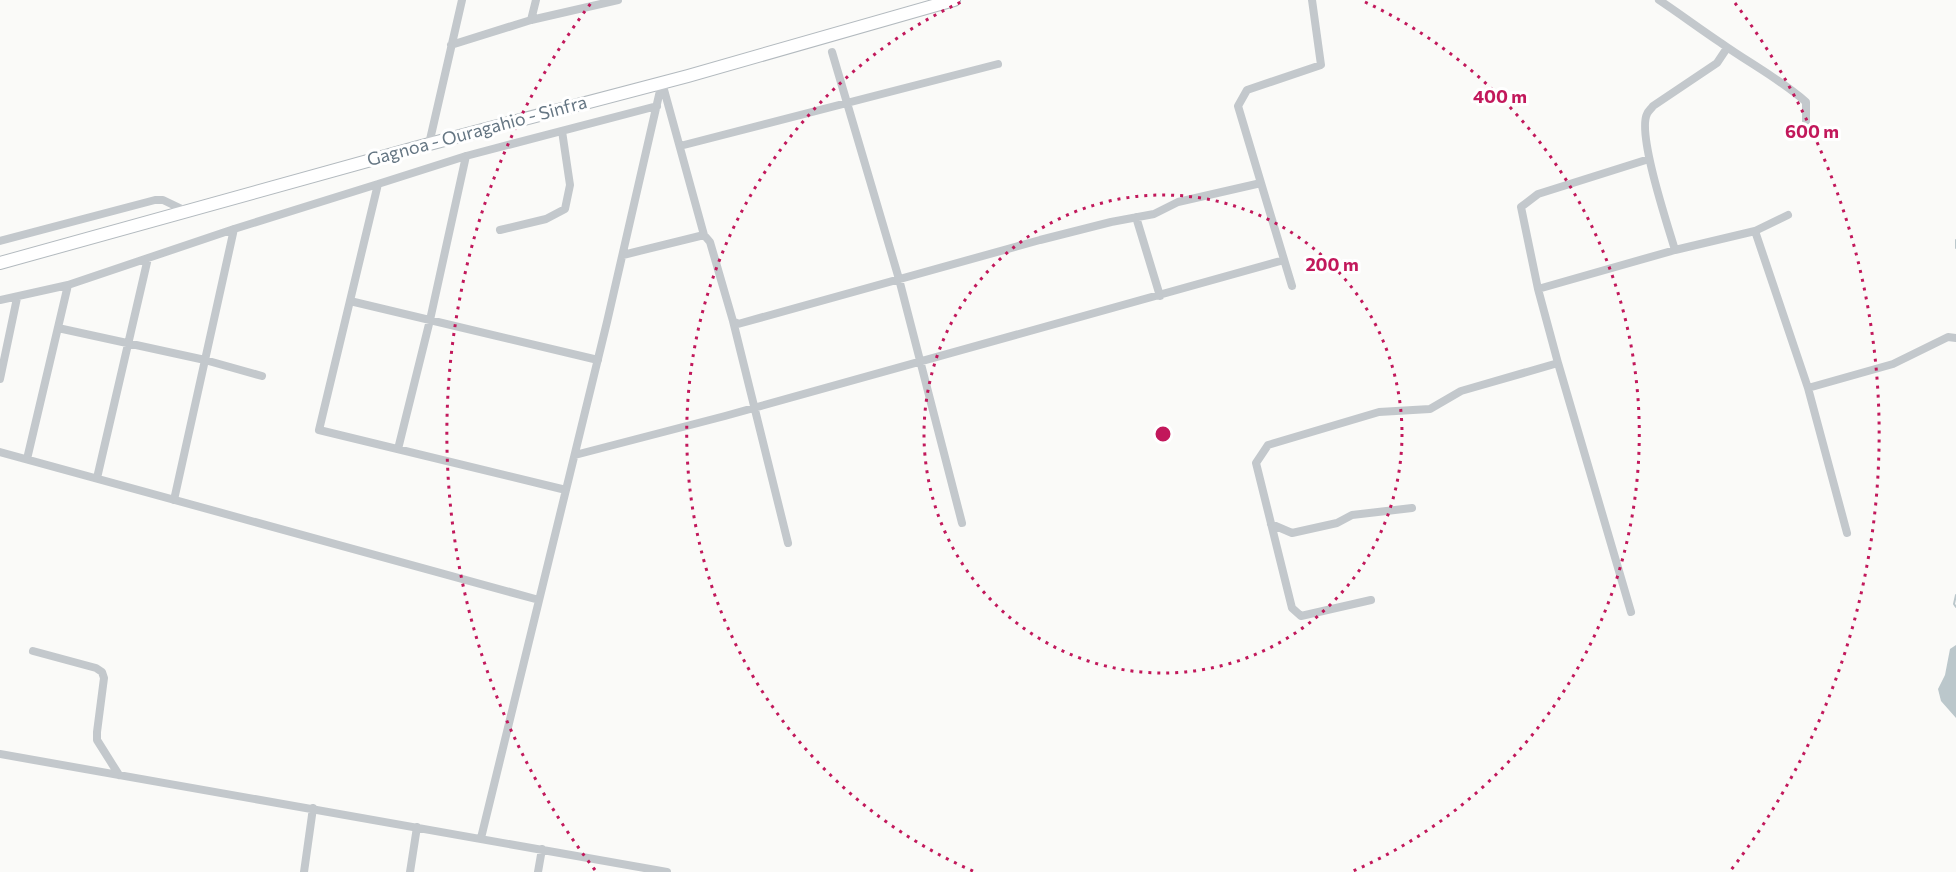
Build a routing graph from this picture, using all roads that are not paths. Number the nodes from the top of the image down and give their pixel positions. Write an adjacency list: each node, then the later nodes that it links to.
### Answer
1 (462, 0): 8 (street)
2 (536, 0): 7 (street)
3 (618, 0): 7 (street)
4 (954, 0): 12 (main road, Gagnoa - Ouragahio - Sinfra)
5 (1312, 0): 21 (street)
6 (1659, 0): 9 (street)
7 (531, 20): 8 (street)
8 (451, 45): 17 (street)
9 (1727, 48): 15 (street); 20 (street)
10 (832, 52): 13 (street)
11 (998, 64): 13 (street)
12 (662, 82): 14 (street); 17 (main road, Gagnoa - Ouragahio - Sinfra); 18 (street)
13 (847, 102): 18 (street); 36 (street)
14 (657, 106): 16 (street); 32 (street)
15 (1806, 121)
16 (562, 131): 19 (street); 27 (street)
17 (429, 144): 23 (main road, Gagnoa - Ouragahio - Sinfra)
18 (680, 146): 29 (street)
19 (466, 156): 22 (street); 44 (street)
20 (1649, 159): 31 (street); 39 (street)
21 (1261, 183): 25 (street); 34 (street)
22 (378, 184): 26 (street); 43 (street)
23 (186, 211): 30 (street); 35 (main road, Gagnoa - Ouragahio - Sinfra)
24 (1788, 215): 28 (street)
25 (1136, 217): 36 (street); 40 (street)
26 (234, 229): 33 (street); 49 (street)
27 (500, 230)
28 (1755, 231): 31 (street); 55 (street)
29 (704, 236): 32 (street); 45 (street)
30 (0, 241)
31 (1675, 250): 39 (street)
32 (622, 255): 50 (street)
33 (148, 258): 37 (street); 48 (street)
34 (1284, 260): 38 (street); 40 (street)
35 (0, 263)
36 (899, 279): 45 (street); 51 (street)
37 (68, 285): 41 (street); 46 (street)
38 (1292, 286)
39 (1538, 289): 52 (street)
40 (1160, 296): 51 (street)
41 (18, 298): 42 (street); 54 (street)
42 (0, 300)
43 (350, 301): 44 (street); 57 (street)
44 (430, 320): 50 (street); 57 (street)
45 (733, 321): 56 (street)
46 (58, 328): 48 (street); 60 (street)
47 (1956, 338): 55 (street)
48 (128, 344): 49 (street); 61 (street)
49 (205, 360): 53 (street); 63 (street)
50 (598, 360): 59 (street)
51 (921, 362): 56 (street); 65 (street)
52 (1558, 363): 66 (street); 71 (street)
53 (262, 376)
54 (0, 379)
55 (1808, 388): 67 (street)
56 (754, 408): 59 (street); 68 (street)
57 (398, 449): 62 (street)
58 (0, 452): 60 (street)
59 (575, 455): 62 (street)
60 (27, 459): 61 (street)
61 (97, 478): 63 (street)
62 (566, 490): 69 (street)
63 (174, 500): 69 (street)
64 (1412, 508): 66 (street)
65 (962, 523)
66 (1271, 524): 70 (street)
67 (1847, 533)
68 (788, 543)
69 (539, 600): 77 (street)
70 (1371, 600)
71 (1632, 612)
72 (33, 651): 74 (street)
73 (0, 754): 74 (street)
74 (119, 775): 75 (street)
75 (313, 808): 76 (street); 79 (street)
76 (417, 827): 77 (street); 80 (street)
77 (481, 838): 78 (street)
78 (542, 849): 81 (street); 82 (street)
79 (304, 872)
80 (410, 872)
81 (538, 872)
82 (667, 872)

